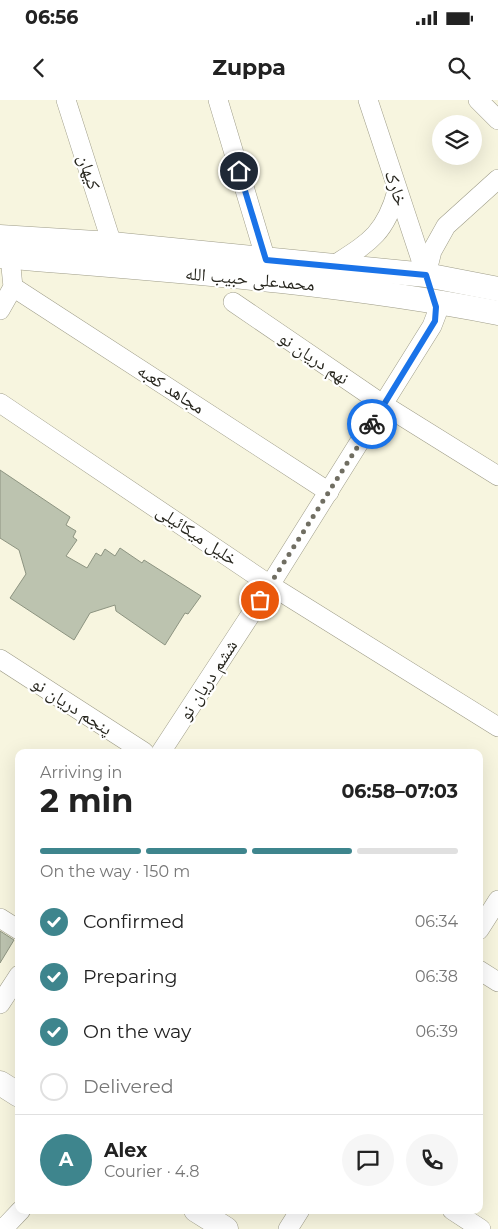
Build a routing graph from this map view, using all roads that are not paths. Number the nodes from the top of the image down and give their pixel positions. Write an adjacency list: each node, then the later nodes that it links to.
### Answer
1 (66, 100): 9 (street, کیهان)
2 (218, 100): 10 (street)
3 (368, 100): 7 (street, خارک)
4 (478, 100): 5 (street)
5 (498, 120)
6 (498, 179): 12 (street)
7 (397, 191): 11 (street); 12 (street, خارک)
8 (3, 241): 9 (main road, محمدعلی حبیب الله); 13 (street); 15 (main road, محمدعلی حبیب الله)
9 (112, 244): 10 (main road, محمدعلی حبیب الله)
10 (266, 260): 11 (main road, محمدعلی حبیب الله)
11 (331, 267): 12 (main road, محمدعلی حبیب الله)
12 (426, 275): 14 (main road, محمدعلی حبیب الله); 15 (main road)
13 (13, 287): 17 (street); 22 (street, مجاهد کعبه)
14 (498, 289)
15 (434, 300): 18 (main road, محمدعلی حبیب الله); 20 (street, ششم دریان‌ نو)
16 (233, 302): 20 (street, نهم دریان‌ نو)
17 (0, 310)
18 (498, 313)
19 (0, 403): 23 (street, خلیل میکائیلی)
20 (384, 405): 21 (street, نهم دریان‌ نو); 22 (street, ششم دریان‌ نو)
21 (498, 476)
22 (329, 492): 23 (street, ششم دریان‌ نو)
23 (270, 585): 25 (street, خلیل میکائیلی); 27 (street, ششم دریان‌ نو)
24 (0, 659): 26 (street, پنجم دریان‌ نو)
25 (498, 727)
26 (139, 749)
27 (163, 749)
28 (498, 900): 30 (street)
29 (0, 918): 31 (street)
30 (483, 924)
31 (15, 927)
32 (483, 973): 34 (street)
33 (15, 981): 35 (street)
34 (498, 982)
35 (0, 1004)
36 (0, 1083): 37 (main road)
37 (15, 1092)
38 (17, 1214): 42 (street)
39 (202, 1214): 43 (main road)
40 (297, 1214): 44 (street)
41 (458, 1214): 45 (street)
42 (4, 1229)
43 (226, 1229)
44 (288, 1229)
45 (481, 1229)

